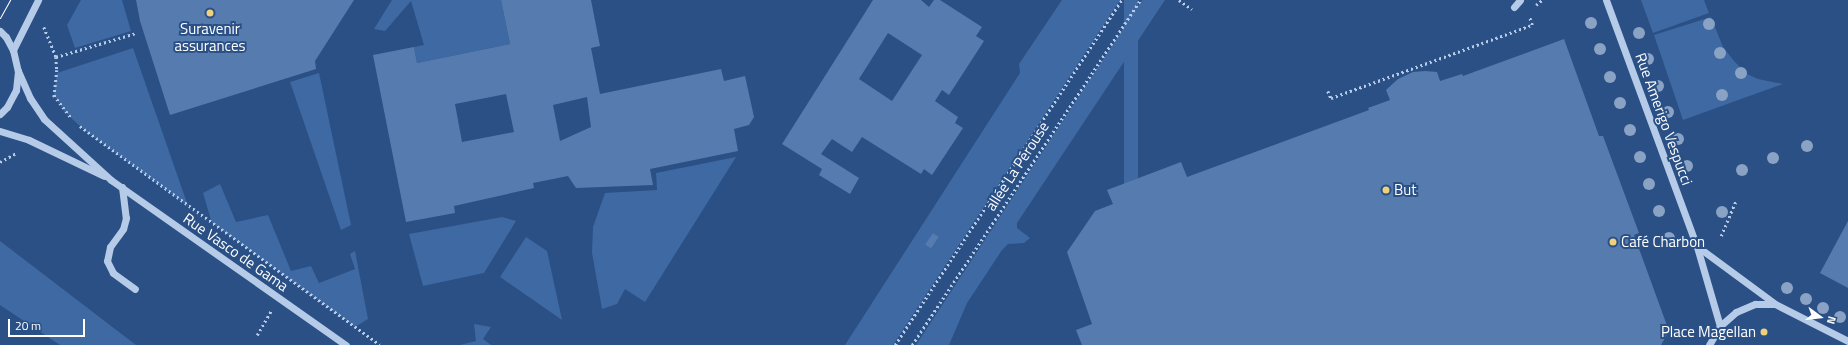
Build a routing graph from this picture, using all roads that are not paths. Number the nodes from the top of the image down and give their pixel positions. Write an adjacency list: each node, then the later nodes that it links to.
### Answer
1 (38, 0): 6 (street)
2 (1520, 0): 4 (street)
3 (1606, 0): 12 (street, Rue Amerigo Vespucci)
4 (1514, 7)
5 (0, 31): 6 (street)
6 (13, 50): 7 (street)
7 (18, 71): 8 (street); 10 (street, Rue Vasco de Gama)
8 (0, 114)
9 (0, 131): 10 (street, Rue Vasco de Gama)
10 (112, 180): 11 (street, Rue Vasco de Gama)
11 (122, 187): 13 (street); 17 (street, Rue Vasco de Gama)
12 (1697, 247): 14 (street); 15 (street, Rue Amerigo Vespucci)
13 (135, 289)
14 (1775, 304): 15 (street); 16 (street)
15 (1720, 326): 18 (street)
16 (1848, 341)
17 (346, 345)
18 (1709, 345)

